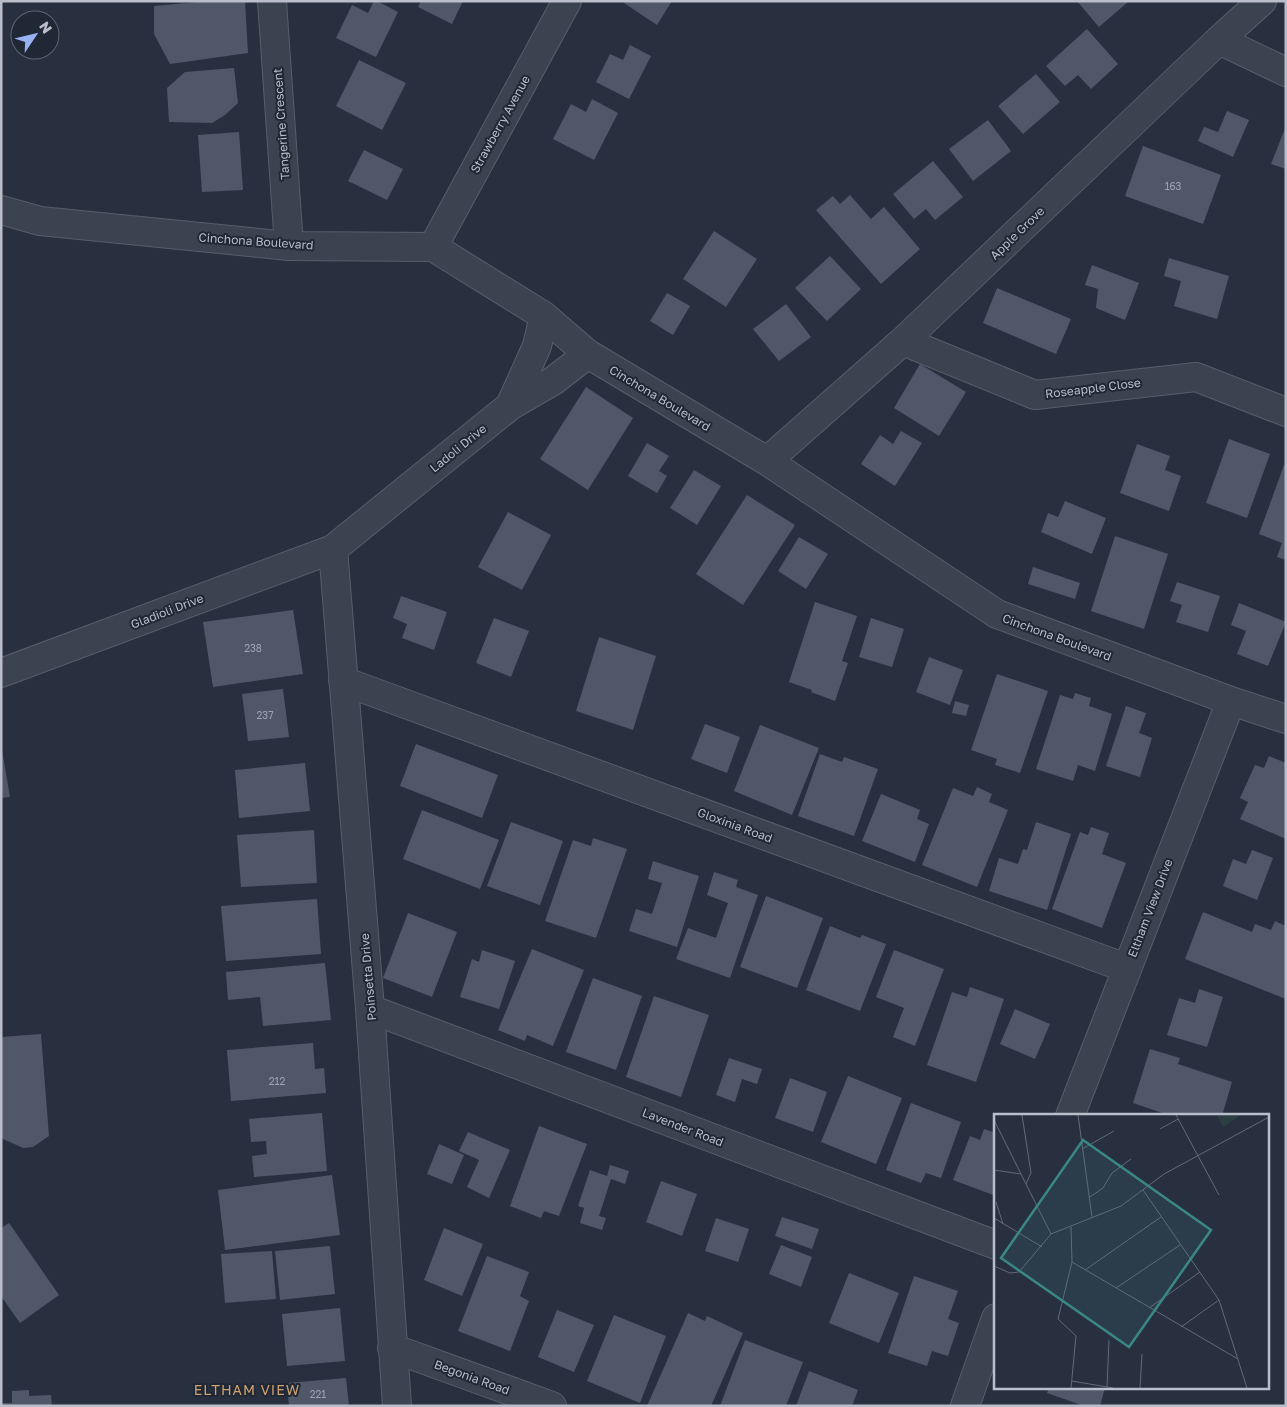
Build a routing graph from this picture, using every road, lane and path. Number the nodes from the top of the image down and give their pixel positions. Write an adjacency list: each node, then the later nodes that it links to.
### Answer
1 (272, 1): 7 (street, Tangerine Crescent)
2 (568, 1): 8 (street, Strawberry Avenue)
3 (1262, 1): 4 (street, Apple Grove)
4 (1219, 40): 5 (street); 10 (street, Apple Grove)
5 (1286, 72)
6 (1, 210): 7 (street, Cinchona Boulevard)
7 (289, 246): 8 (street, Cinchona Boulevard)
8 (433, 247): 9 (street, Cinchona Boulevard)
9 (544, 316): 11 (street, Cinchona Boulevard); 12 (street)
10 (904, 341): 13 (street, Roseapple Close); 14 (street, Apple Grove)
11 (588, 354): 12 (street, Ladoli Drive); 14 (street, Cinchona Boulevard)
12 (510, 406): 15 (street, Ladoli Drive)
13 (1286, 412)
14 (767, 461): 18 (street, Cinchona Boulevard)
15 (333, 549): 16 (street, Gladioli Drive); 17 (street, Poinsetta Drive)
16 (1, 673)
17 (343, 681): 20 (street, Gloxinia Road); 21 (street, Poinsetta Drive)
18 (1231, 701): 19 (street, Cinchona Boulevard); 20 (street, Eltham View Drive)
19 (1286, 719)
20 (1126, 968): 22 (street, Eltham View Drive)
21 (370, 1009): 23 (street, Lavender Road); 25 (street, Poinsetta Drive)
22 (1071, 1114)
23 (994, 1244)
24 (994, 1324): 28 (street)
25 (392, 1348): 26 (street, Poinsetta Drive); 27 (street, Begonia Road)
26 (397, 1406)
27 (552, 1406)
28 (965, 1406)

